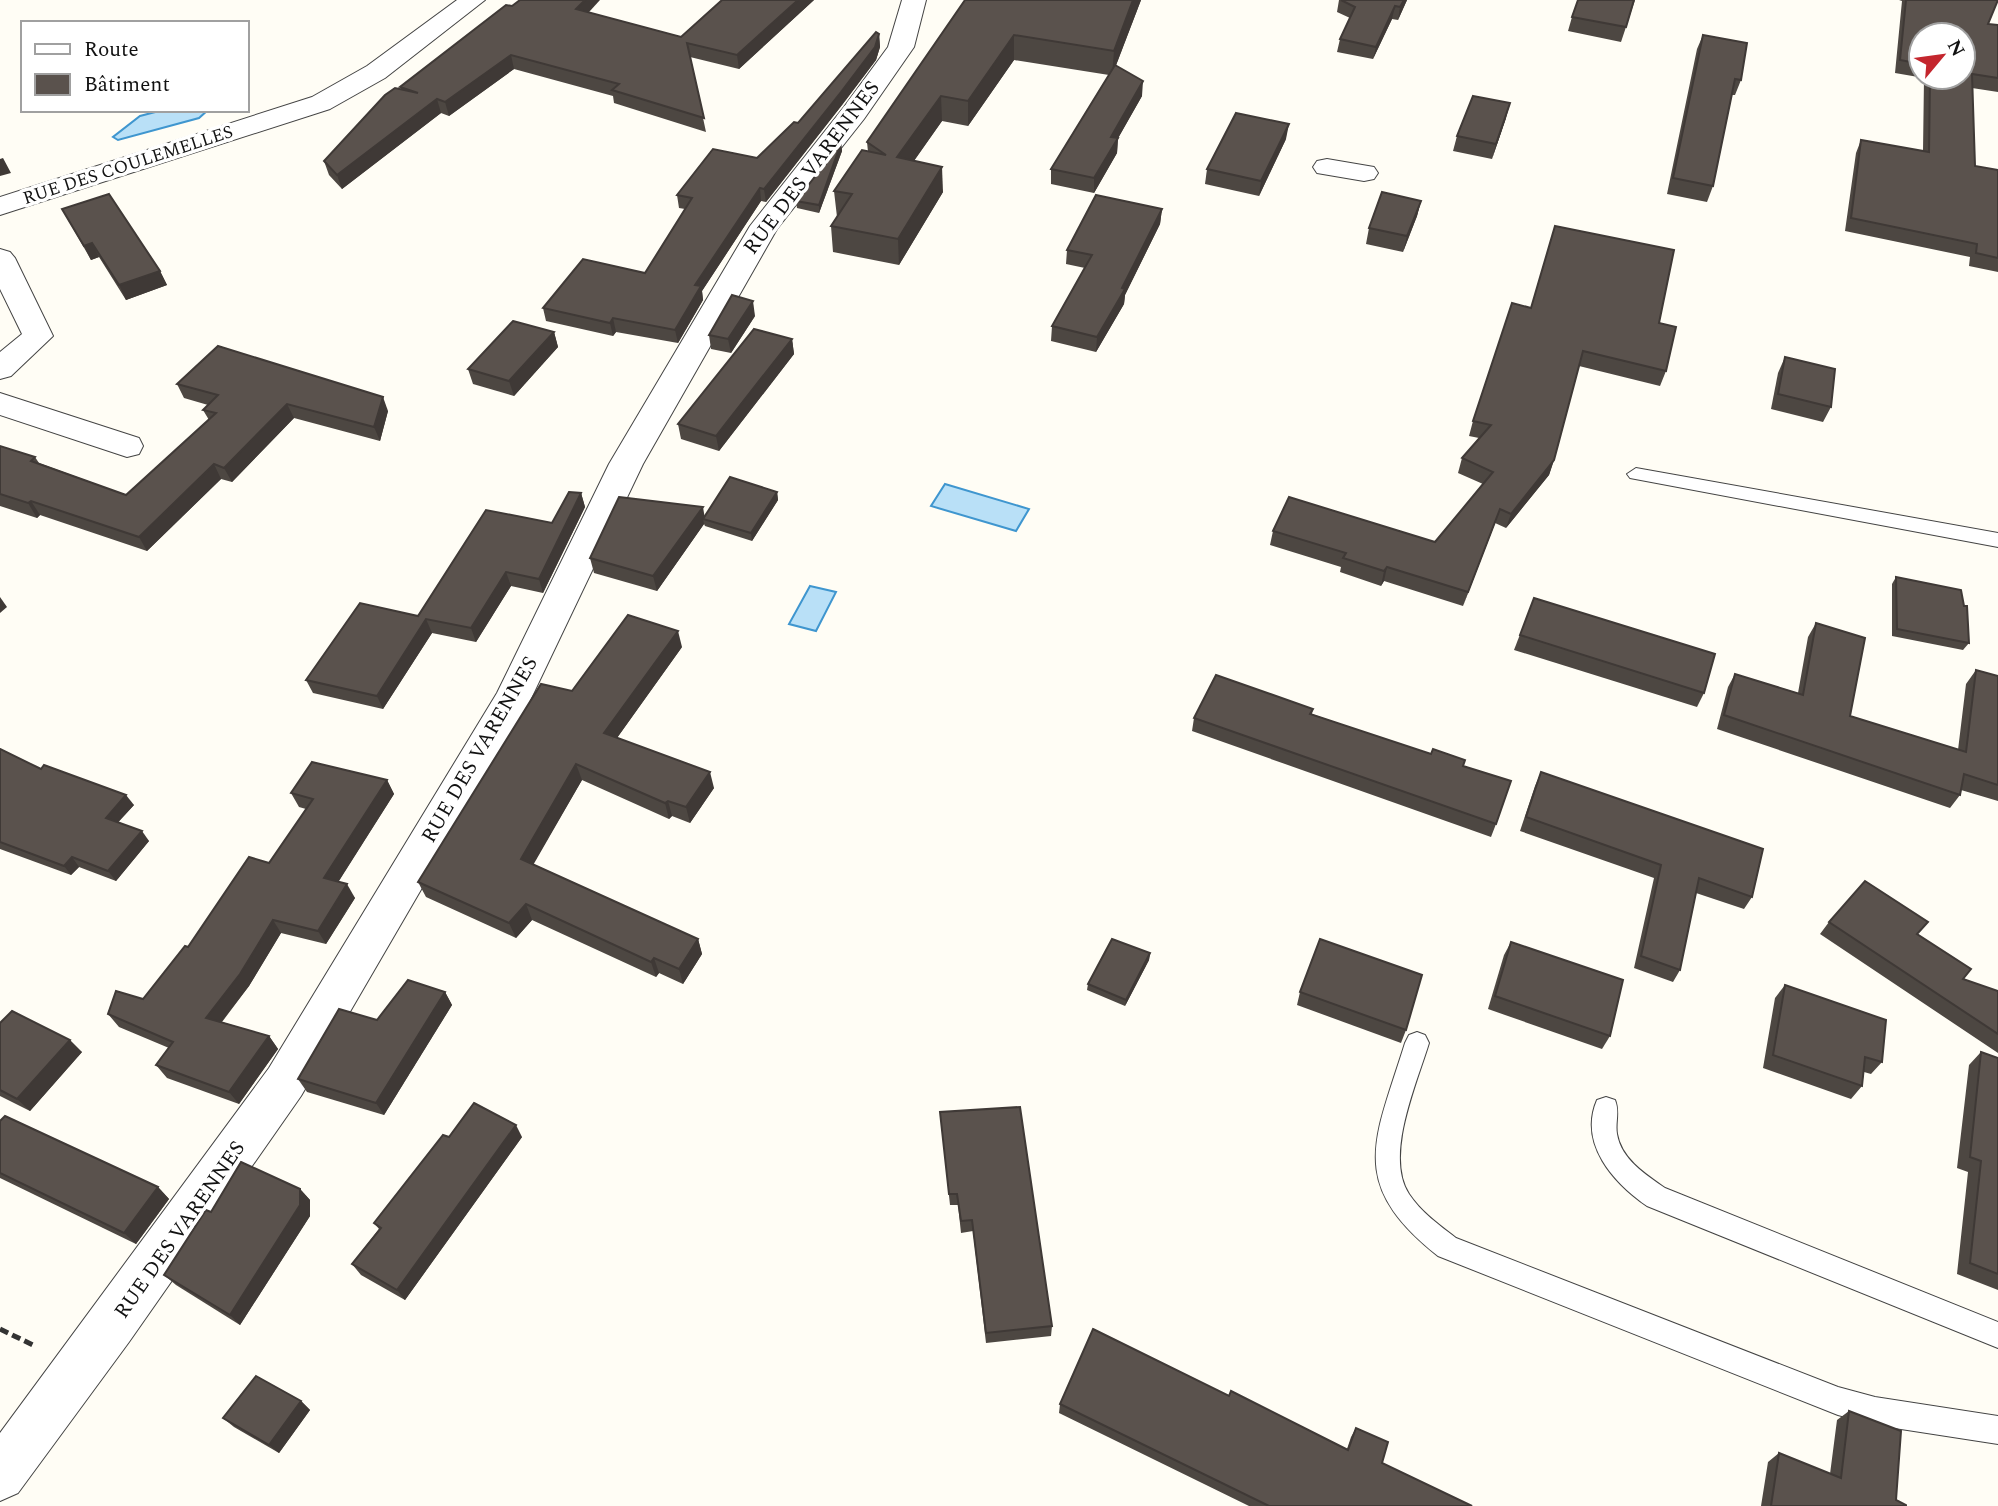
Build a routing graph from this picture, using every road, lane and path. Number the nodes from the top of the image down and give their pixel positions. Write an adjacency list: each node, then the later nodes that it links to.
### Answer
1 (473, 0): 5 (street, RUE DES COULEMELLES)
2 (915, 0): 16 (street, RUE DES VARENNES)
3 (1326, 167): 4 (street)
4 (1364, 173)
5 (0, 206)
6 (0, 258): 7 (street)
7 (0, 369)
8 (0, 404): 9 (street)
9 (127, 446)
10 (1636, 474): 11 (lane)
11 (1998, 540)
12 (1417, 1044): 15 (lane)
13 (1606, 1108): 14 (lane)
14 (1998, 1335)
15 (1998, 1430)
16 (0, 1475)

